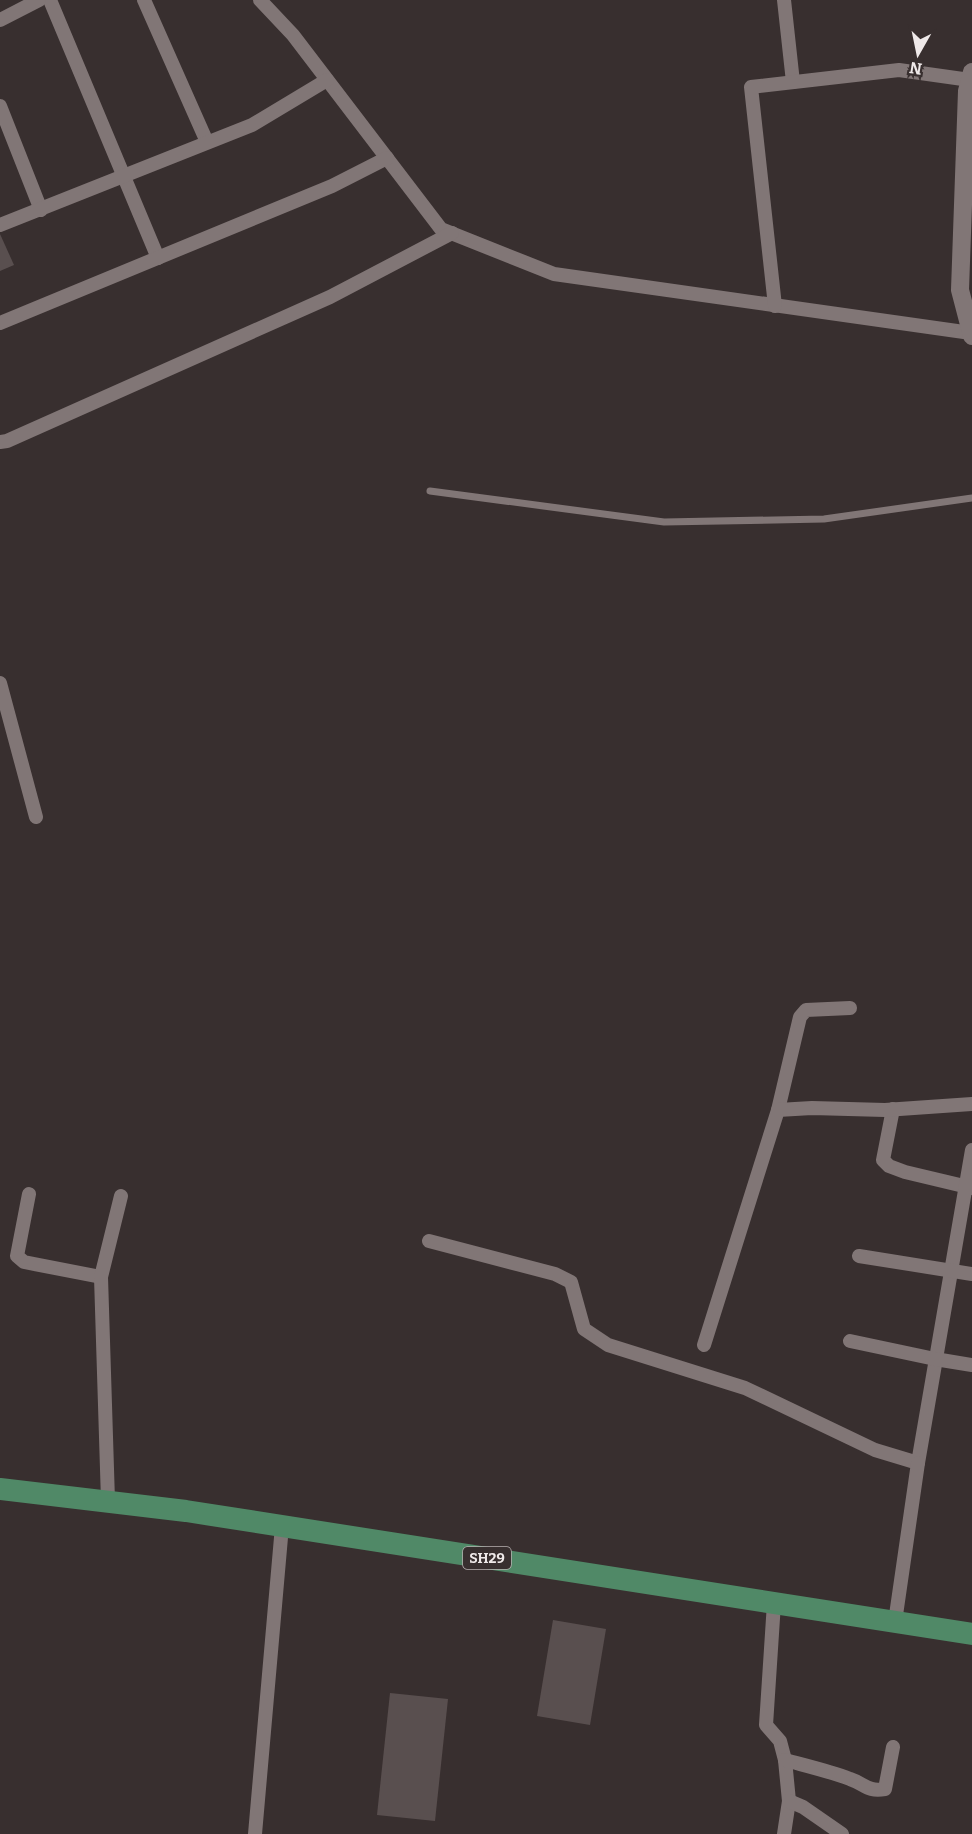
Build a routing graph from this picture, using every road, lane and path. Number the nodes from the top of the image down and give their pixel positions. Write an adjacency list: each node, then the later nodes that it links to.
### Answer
1 (39, 0): 6 (street)
2 (50, 0): 13 (street)
3 (144, 0): 11 (street)
4 (260, 0): 8 (street)
5 (784, 0): 9 (street)
6 (0, 20)
7 (971, 76): 9 (street); 20 (street)
8 (327, 80): 11 (street); 12 (street)
9 (793, 82): 18 (street)
10 (0, 106): 14 (street)
11 (207, 142): 13 (street)
12 (387, 158): 16 (street); 17 (street)
13 (124, 176): 14 (street); 17 (street)
14 (41, 210): 15 (street)
15 (0, 225)
16 (452, 233): 18 (street); 21 (street)
17 (158, 258): 19 (street)
18 (775, 306): 20 (street)
19 (0, 323)
20 (972, 335)
21 (0, 442)
22 (430, 491): 23 (lane)
23 (972, 498)
24 (0, 683): 25 (street)
25 (36, 817)
26 (850, 1008): 29 (street)
27 (972, 1104): 28 (street)
28 (893, 1109): 29 (street); 31 (street)
29 (778, 1110): 40 (street)
30 (972, 1150): 31 (street)
31 (969, 1188): 36 (street)
32 (29, 1194): 38 (street)
33 (121, 1196): 38 (street)
34 (429, 1241): 43 (street)
35 (859, 1256): 36 (street)
36 (951, 1270): 37 (street); 41 (street)
37 (972, 1274)
38 (101, 1277): 45 (street)
39 (850, 1341): 41 (street)
40 (704, 1345)
41 (935, 1359): 42 (street); 43 (street)
42 (972, 1365)
43 (918, 1463): 48 (street)
44 (0, 1489): 45 (main road, SH29)
45 (108, 1502): 46 (main road, SH29)
46 (282, 1526): 47 (main road, SH29); 53 (street)
47 (774, 1603): 48 (main road, SH29); 51 (street)
48 (895, 1622): 49 (main road, SH29)
49 (972, 1634)
50 (893, 1747): 51 (street)
51 (785, 1760): 52 (street)
52 (789, 1801): 54 (street); 55 (street)
53 (255, 1834)
54 (784, 1834)
55 (842, 1834)

